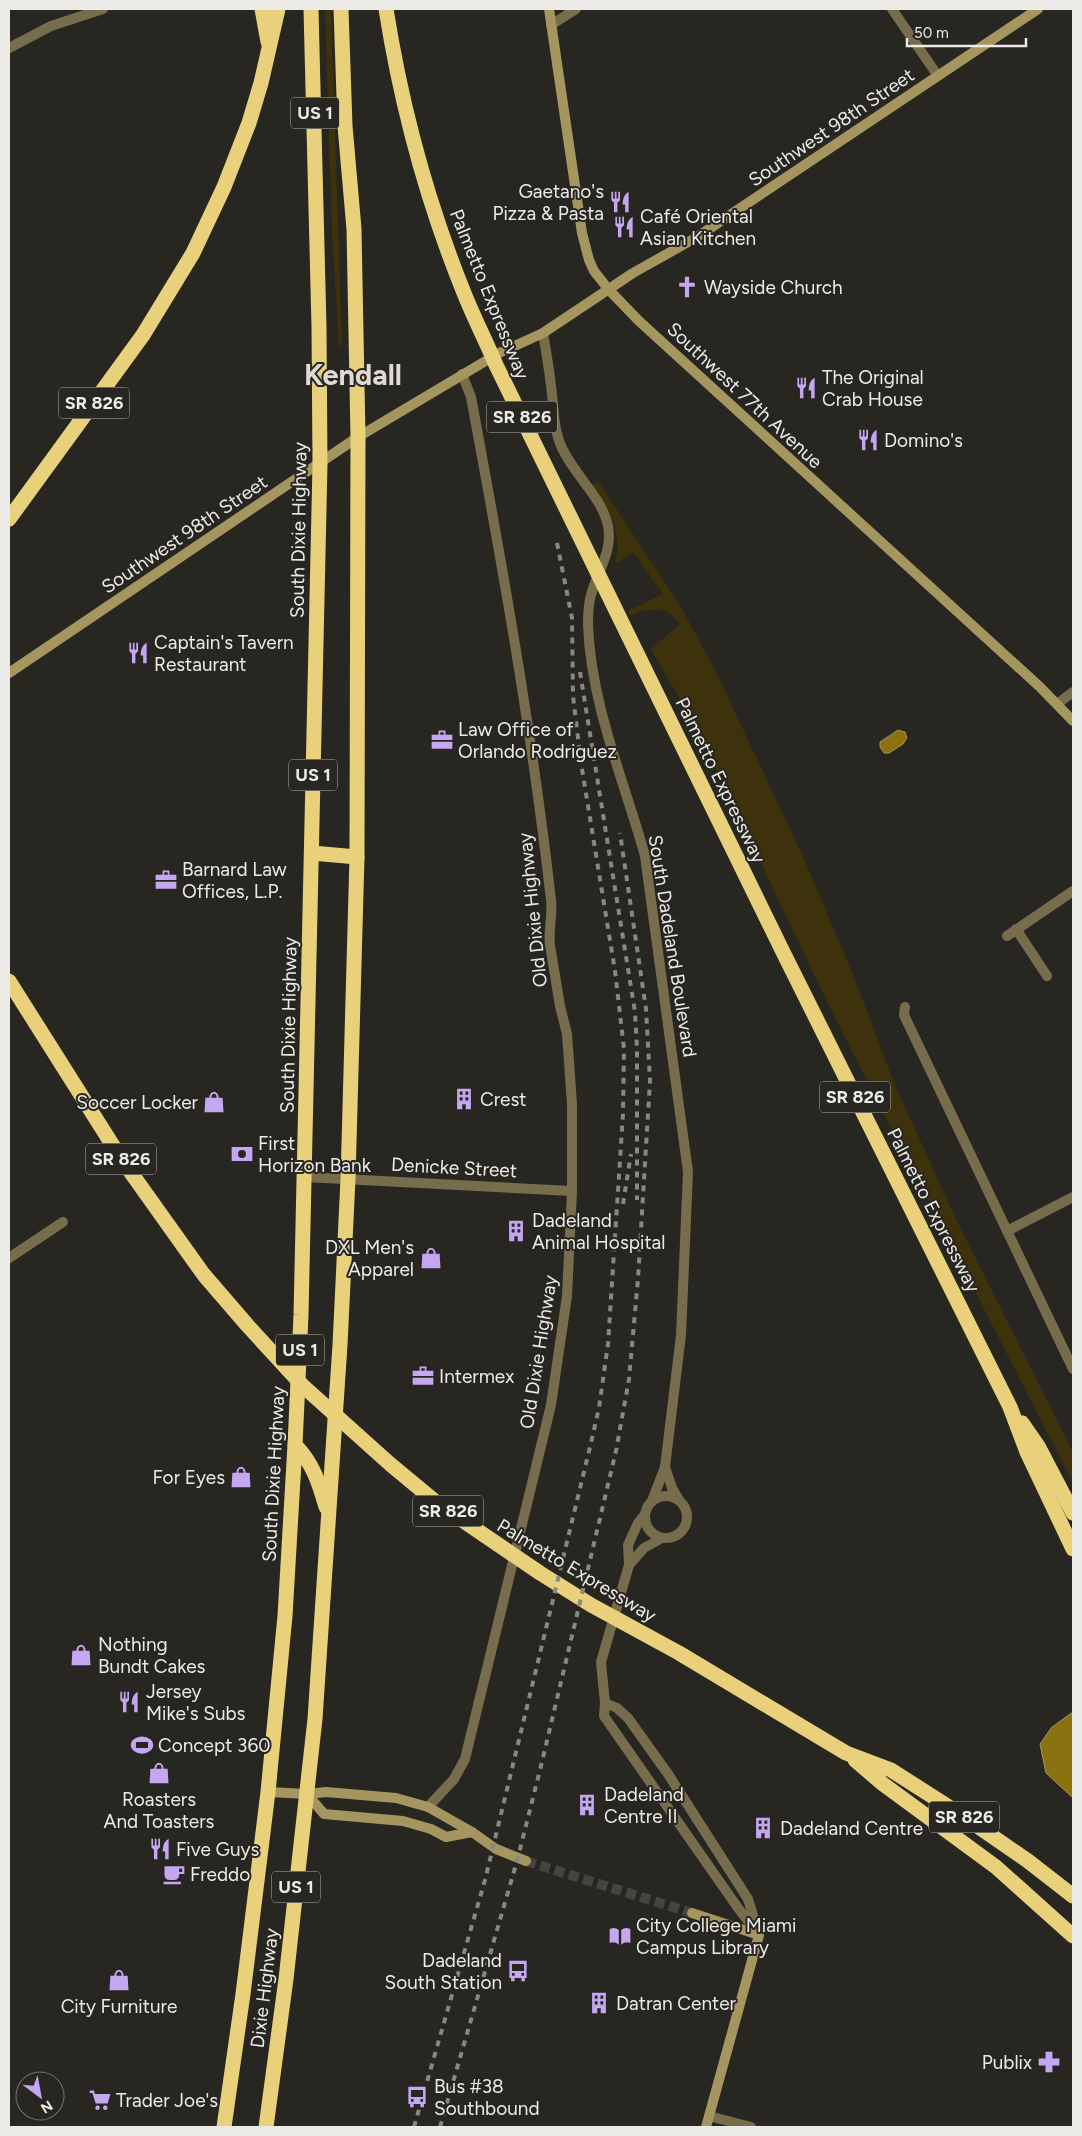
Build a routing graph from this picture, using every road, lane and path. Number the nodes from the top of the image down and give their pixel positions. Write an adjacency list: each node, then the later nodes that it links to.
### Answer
1 (103, 9): 11 (street)
2 (262, 9): 14 (highway)
3 (278, 9): 14 (highway, SR 826)
4 (311, 9): 20 (highway, South Dixie Highway / US 1)
5 (341, 9): 19 (highway, US 1)
6 (386, 9): 42 (highway, Palmetto Expressway / SR 826)
7 (549, 9): 12 (street, Southwest 77th Avenue)
8 (576, 9): 12 (street)
9 (892, 9): 15 (street)
10 (1038, 9): 15 (street, Southwest 98th Street)
11 (91, 11): 13 (street)
12 (551, 26): 16 (street, Southwest 77th Avenue)
13 (9, 48)
14 (270, 48): 21 (highway, SR 826)
15 (938, 76): 16 (street, Southwest 98th Street)
16 (609, 290): 17 (street, Southwest 98th Street); 24 (street, Southwest 77th Avenue)
17 (543, 333): 18 (street, Southwest 98th Street); 44 (street, South Dadeland Boulevard)
18 (462, 374): 19 (street, Southwest 98th Street); 36 (street, Old Dixie Highway)
19 (358, 437): 20 (street, Southwest 98th Street); 27 (highway, US 1)
20 (320, 464): 22 (street, Southwest 98th Street); 26 (highway, South Dixie Highway / US 1)
21 (9, 519)
22 (9, 673)
23 (1073, 692): 24 (street)
24 (1057, 704): 25 (street, Southwest 77th Avenue)
25 (1073, 721)
26 (312, 853): 27 (highway); 34 (highway, South Dixie Highway / US 1)
27 (357, 857): 35 (highway, US 1)
28 (1073, 893): 29 (street)
29 (1016, 929): 30 (street); 31 (street)
30 (1007, 936)
31 (1047, 976)
32 (9, 981): 54 (highway, Palmetto Expressway / SR 826)
33 (905, 1007): 39 (street)
34 (305, 1177): 35 (street, Denicke Street); 43 (highway, South Dixie Highway / US 1)
35 (348, 1179): 36 (street, Denicke Street); 49 (highway, US 1)
36 (572, 1191): 59 (street, Old Dixie Highway)
37 (1073, 1198): 39 (street)
38 (63, 1222): 40 (street)
39 (1007, 1231): 41 (street)
40 (9, 1258)
41 (1073, 1369)
42 (1010, 1407): 47 (highway); 51 (highway, Palmetto Expressway / SR 826)
43 (295, 1445): 49 (highway); 57 (highway, South Dixie Highway / US 1)
44 (665, 1467): 45 (street, South Dadeland Boulevard); 46 (street, South Dadeland Boulevard)
45 (652, 1501): 46 (street); 48 (street, South Dadeland Boulevard)
46 (680, 1501): 50 (street, South Dadeland Boulevard)
47 (1073, 1513)
48 (645, 1514): 50 (street); 52 (street, South Dadeland Boulevard)
49 (329, 1515): 58 (highway, US 1)
50 (662, 1538): 52 (street, South Dadeland Boulevard)
51 (1073, 1549)
52 (629, 1565): 53 (street, South Dadeland Boulevard)
53 (605, 1704): 55 (street); 56 (street, South Dadeland Boulevard)
54 (846, 1753): 62 (highway, Palmetto Expressway / SR 826); 65 (highway)
55 (668, 1774): 56 (street); 64 (street)
56 (653, 1785): 64 (street, South Dadeland Boulevard)
57 (268, 1792): 58 (street); 67 (highway, South Dixie Highway / US 1)
58 (307, 1794): 59 (street); 60 (street); 68 (highway, Dixie Highway / US 1)
59 (428, 1807): 60 (street)
60 (472, 1832): 61 (street)
61 (526, 1862)
62 (1073, 1896)
63 (692, 1913): 64 (street)
64 (759, 1935): 66 (street)
65 (1073, 1936)
66 (709, 2116): 69 (street); 70 (street)
67 (224, 2127)
68 (266, 2127)
69 (706, 2127)
70 (751, 2127)

